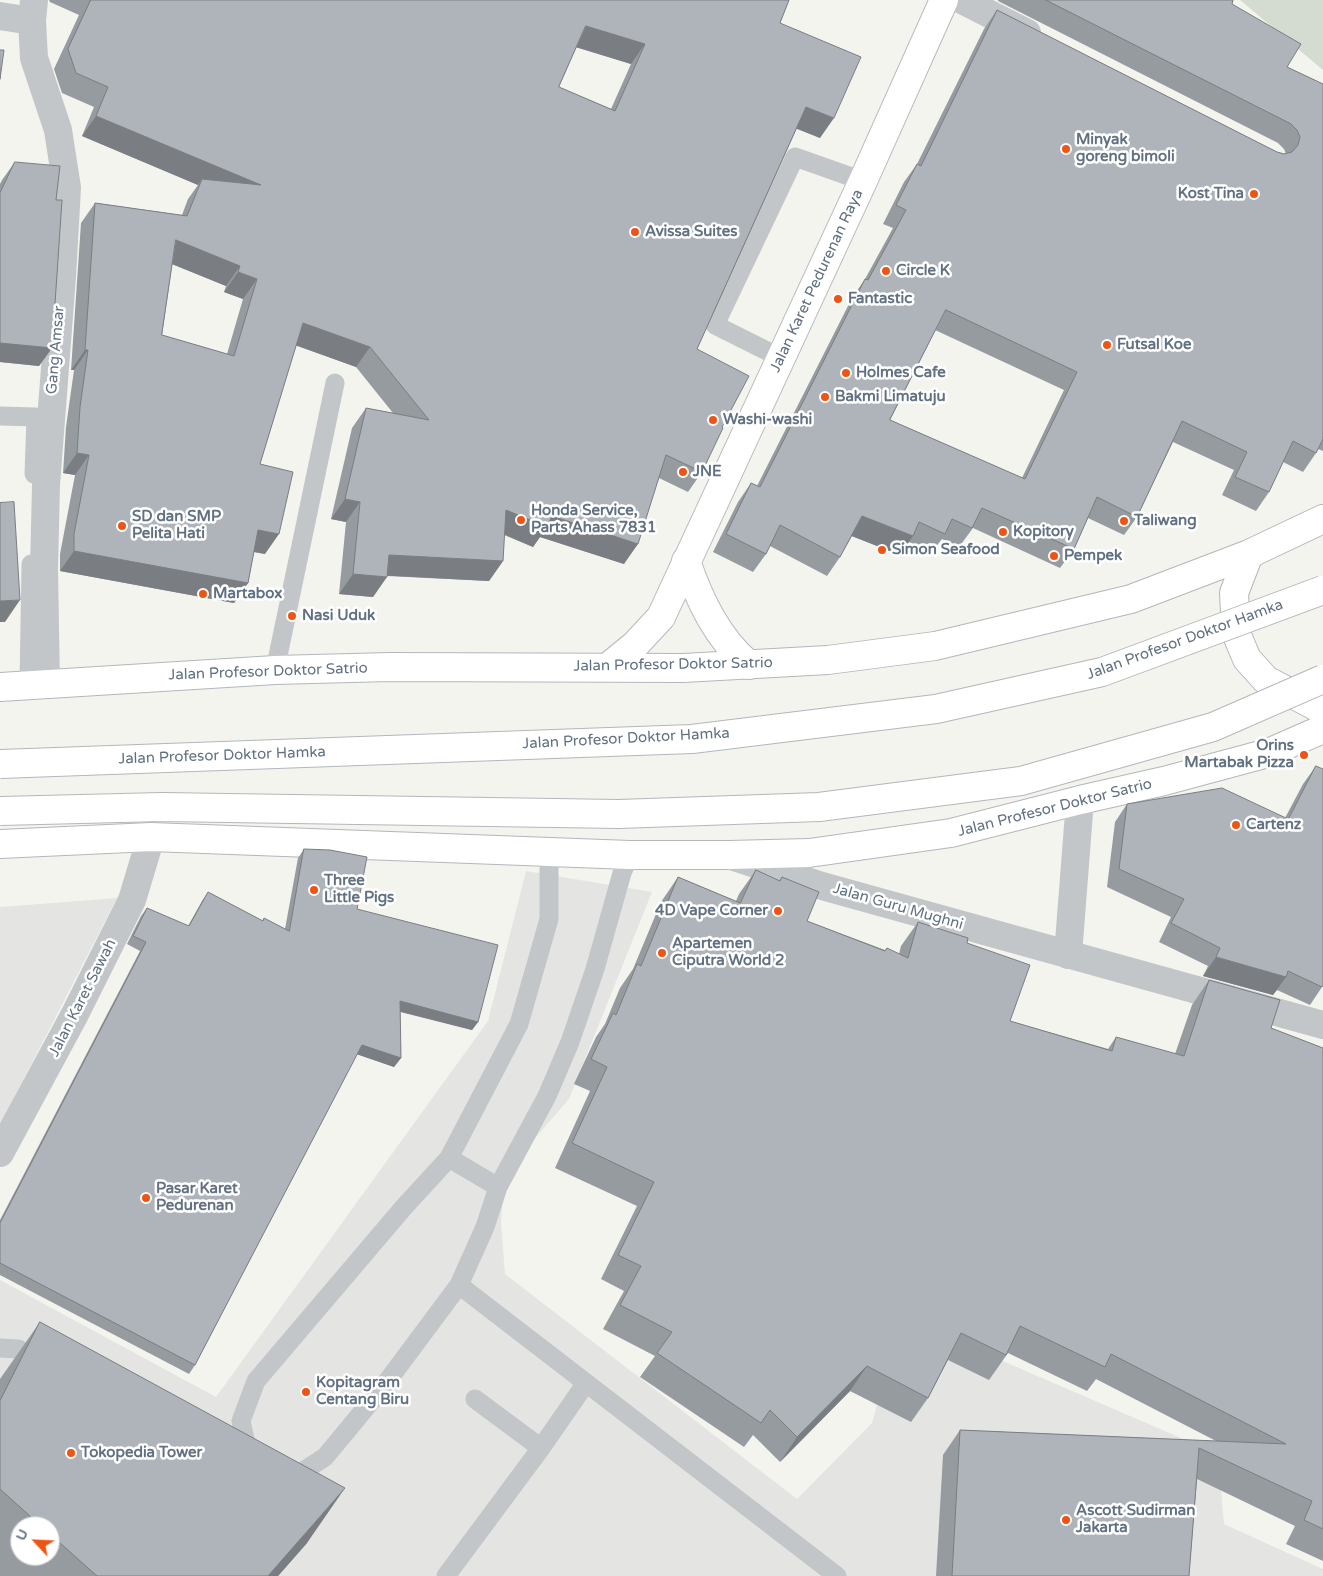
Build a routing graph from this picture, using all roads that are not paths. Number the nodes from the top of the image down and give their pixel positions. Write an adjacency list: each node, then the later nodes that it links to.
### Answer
1 (944, 0): 6 (main road, Jalan Karet Pedurenan Raya)
2 (962, 0): 5 (street)
3 (33, 11): 4 (street); 18 (street, Gang Amsar)
4 (0, 16)
5 (1050, 44)
6 (863, 181): 7 (main road, Jalan Karet Pedurenan Raya); 7 (lane)
7 (781, 358): 12 (main road, Jalan Karet Pedurenan Raya)
8 (335, 383): 16 (lane)
9 (0, 416): 18 (lane)
10 (1323, 519): 11 (main road, Jalan Profesor Doktor Satrio)
11 (1249, 554): 14 (main road, Jalan Profesor Doktor Satrio); 20 (main road)
12 (686, 561): 14 (main road); 15 (main road, Jalan Karet Pedurenan Raya)
13 (1323, 590): 22 (main road, Jalan Profesor Doktor Hamka, bridge)
14 (749, 665): 15 (main road, Jalan Profesor Doktor Satrio)
15 (608, 667): 16 (main road, Jalan Profesor Doktor Satrio)
16 (275, 670): 18 (main road, Jalan Profesor Doktor Satrio)
17 (1323, 680): 24 (main road, bridge)
18 (37, 684): 19 (main road, Jalan Profesor Doktor Satrio)
19 (0, 687)
20 (1323, 710)
21 (1323, 729): 23 (main road, Jalan Profesor Doktor Satrio)
22 (0, 764)
23 (1080, 800): 29 (main road, Jalan Profesor Doktor Satrio); 30 (street)
24 (0, 811)
25 (151, 837): 26 (main road, Jalan Profesor Doktor Satrio); 27 (main road, Jalan Profesor Doktor Satrio); 32 (street, Jalan Karet Sawah)
26 (0, 844)
27 (552, 851): 28 (main road, Jalan Profesor Doktor Satrio); 33 (lane)
28 (630, 855): 29 (main road, Jalan Profesor Doktor Satrio); 34 (lane)
29 (729, 855): 30 (street, Jalan Guru Mughni)
30 (1068, 955): 31 (street, Jalan Guru Mughni)
31 (1323, 1025)
32 (0, 1153)
33 (449, 1158): 34 (lane); 42 (lane)
34 (498, 1187): 35 (lane)
35 (458, 1285): 38 (lane); 42 (lane)
36 (0, 1348): 37 (lane)
37 (53, 1368)
38 (586, 1383): 40 (lane); 44 (lane)
39 (474, 1398): 40 (lane)
40 (541, 1448): 43 (lane)
41 (233, 1455): 42 (lane)
42 (263, 1470)
43 (446, 1576)
44 (837, 1576)

